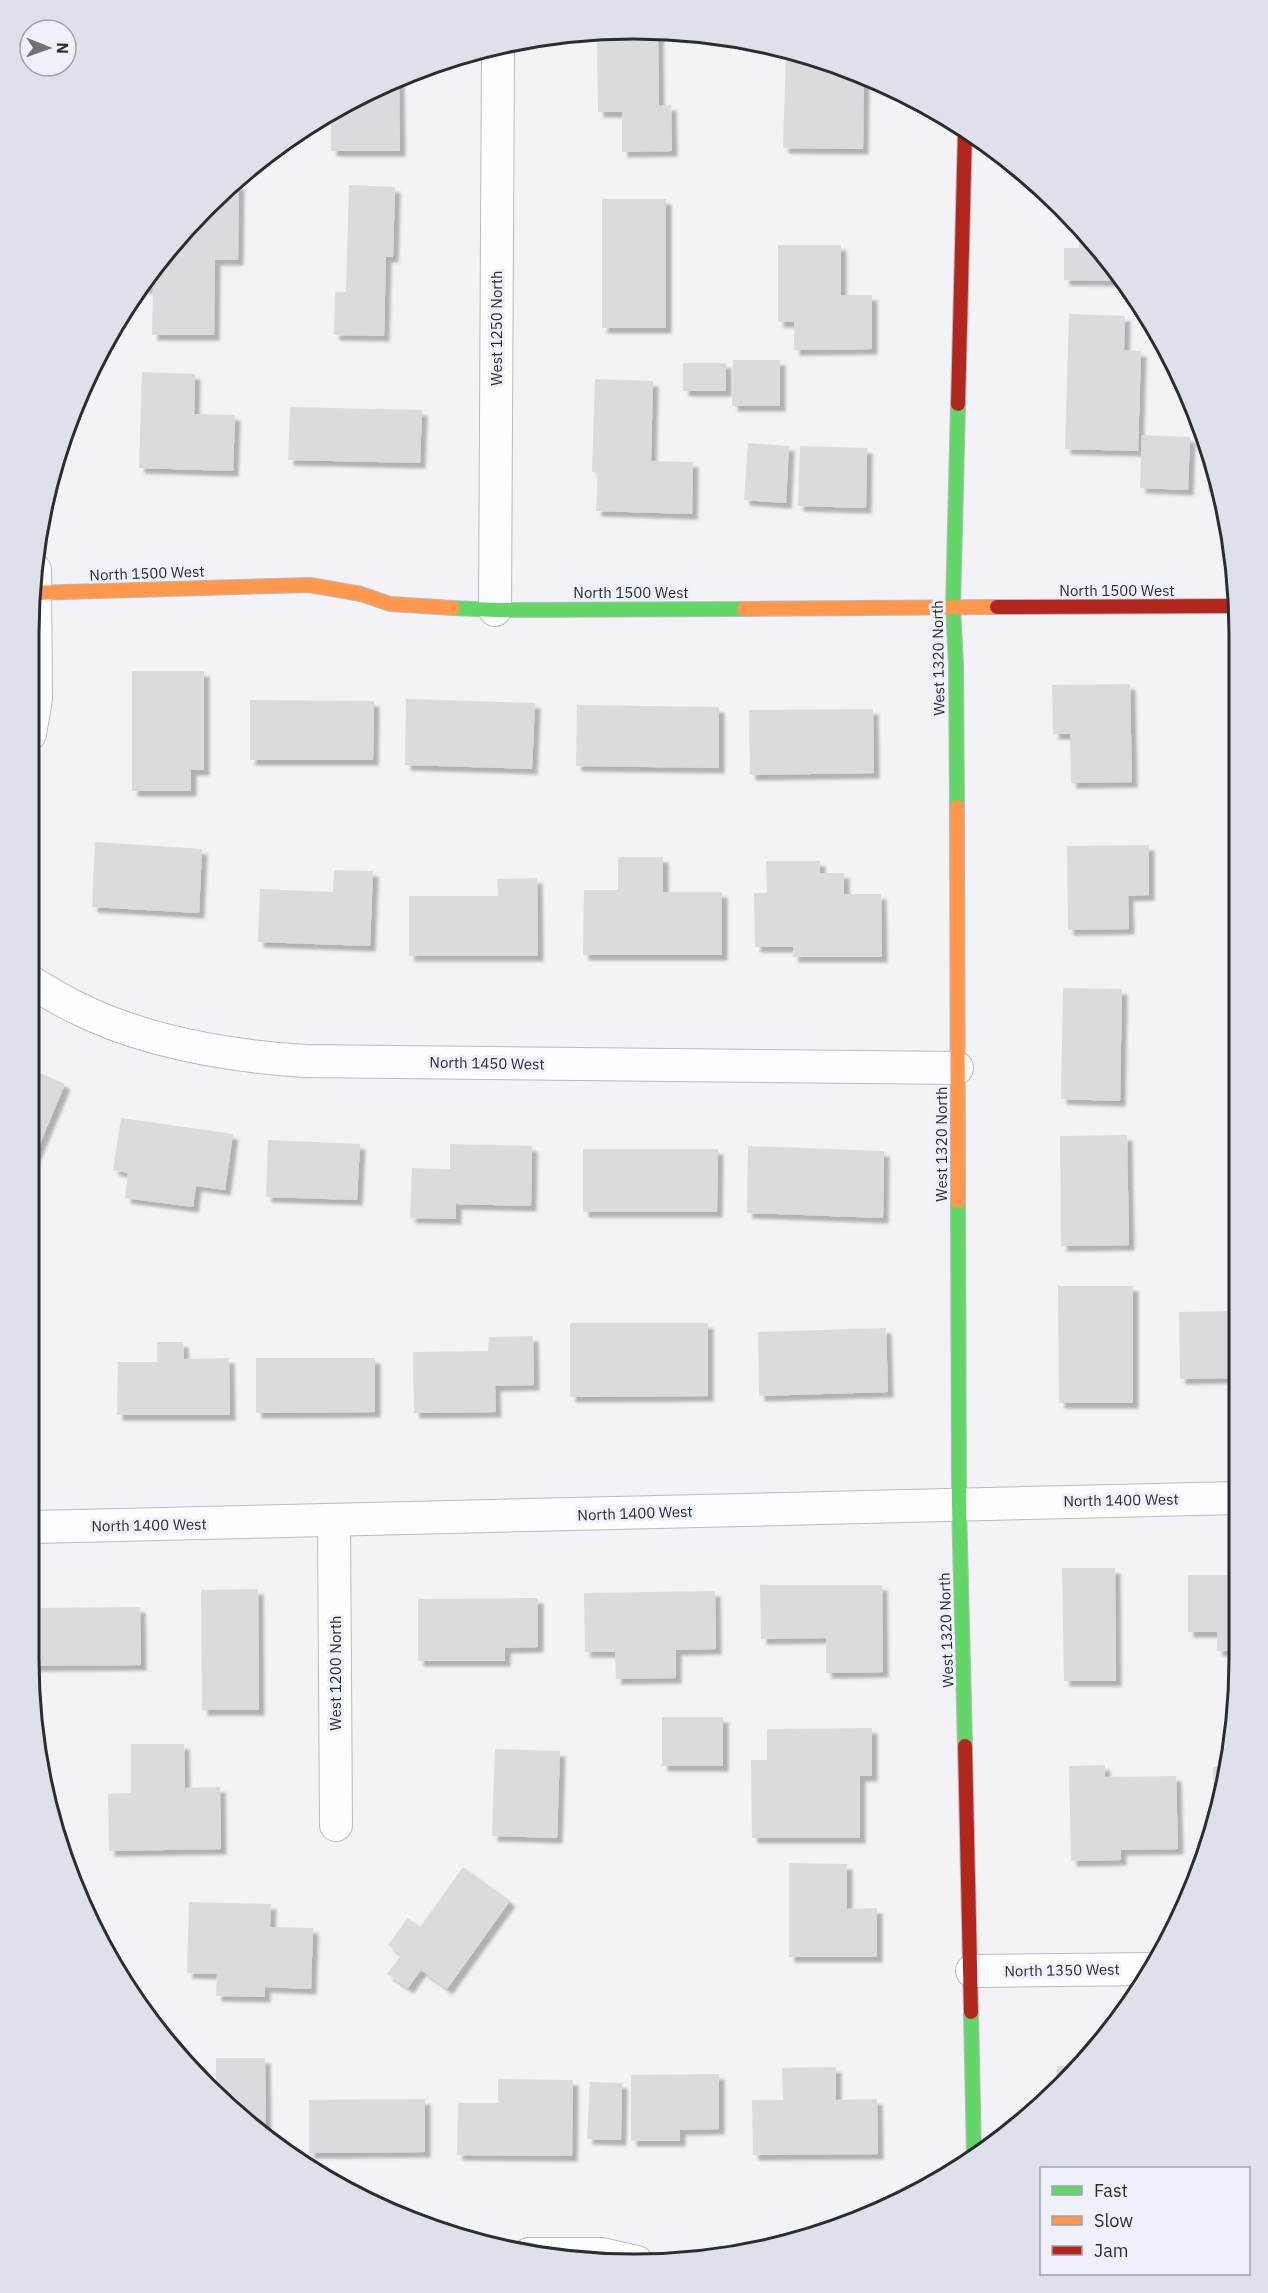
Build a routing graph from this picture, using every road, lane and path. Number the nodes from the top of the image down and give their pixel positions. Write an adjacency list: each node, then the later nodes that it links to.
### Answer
1 (498, 55): 6 (street, West 1250 North)
2 (965, 139): 5 (street, West 1320 North)
3 (41, 586): 6 (street, North 1500 West)
4 (1228, 606): 5 (street, North 1500 West)
5 (953, 608): 6 (street, North 1500 West); 8 (street, West 1320 North)
6 (495, 610)
7 (39, 987): 8 (street, North 1450 West)
8 (957, 1068): 10 (street, West 1320 North)
9 (1229, 1498): 10 (street, North 1400 West)
10 (959, 1504): 11 (street, North 1400 West); 15 (street, West 1320 North)
11 (334, 1521): 12 (street, North 1400 West); 13 (street, West 1200 North)
12 (39, 1527)
13 (336, 1825)
14 (1142, 1969): 15 (street, North 1350 West)
15 (972, 1971): 16 (street, West 1320 North)
16 (974, 2147)

